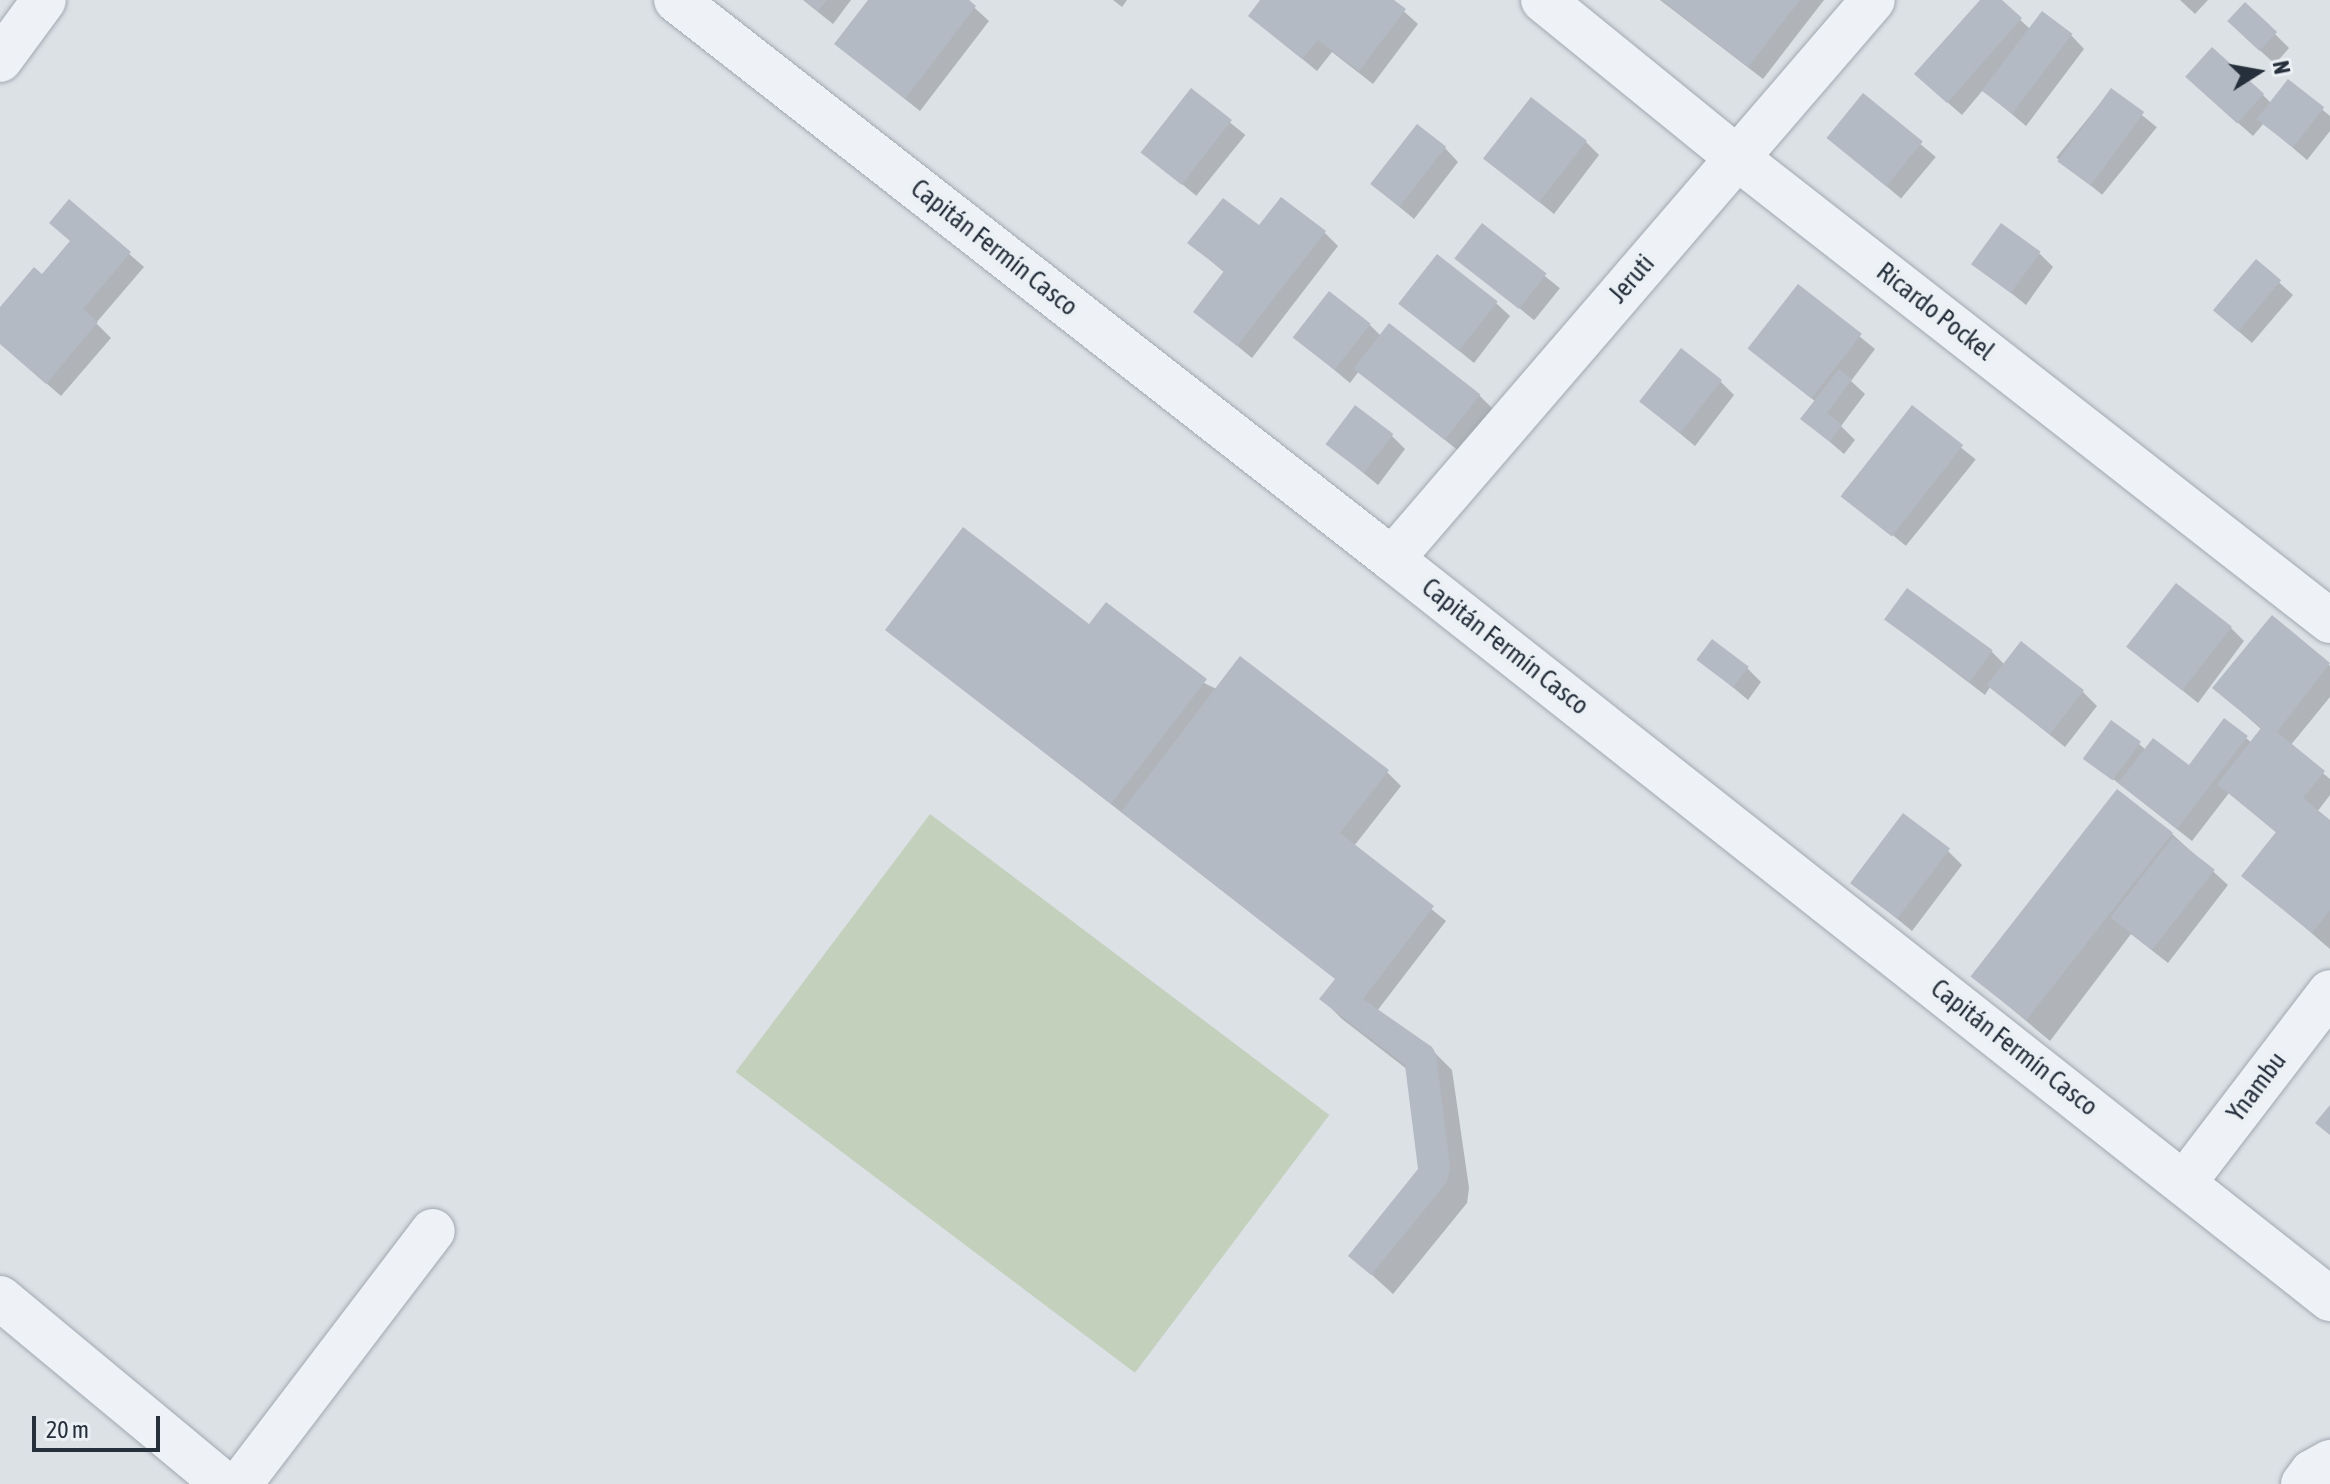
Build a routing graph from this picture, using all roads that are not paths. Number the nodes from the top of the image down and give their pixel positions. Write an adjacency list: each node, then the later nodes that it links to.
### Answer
1 (44, 0): 5 (street)
2 (676, 0): 7 (street, Capitán Fermín Casco)
3 (1543, 0): 6 (street, Ricardo Pockel)
4 (1873, 0): 6 (street, Jeruti)
5 (0, 60)
6 (1736, 157): 7 (street, Jeruti); 8 (street, Ricardo Pockel)
7 (1392, 559): 10 (street, Capitán Fermín Casco)
8 (2330, 621)
9 (2330, 992): 10 (street, Ynambu)
10 (2184, 1183): 13 (street, Capitán Fermín Casco)
11 (433, 1231): 16 (street)
12 (0, 1298): 15 (street)
13 (2330, 1299)
14 (2330, 1462): 17 (street)
15 (224, 1484)
16 (240, 1484)
17 (2303, 1484)

